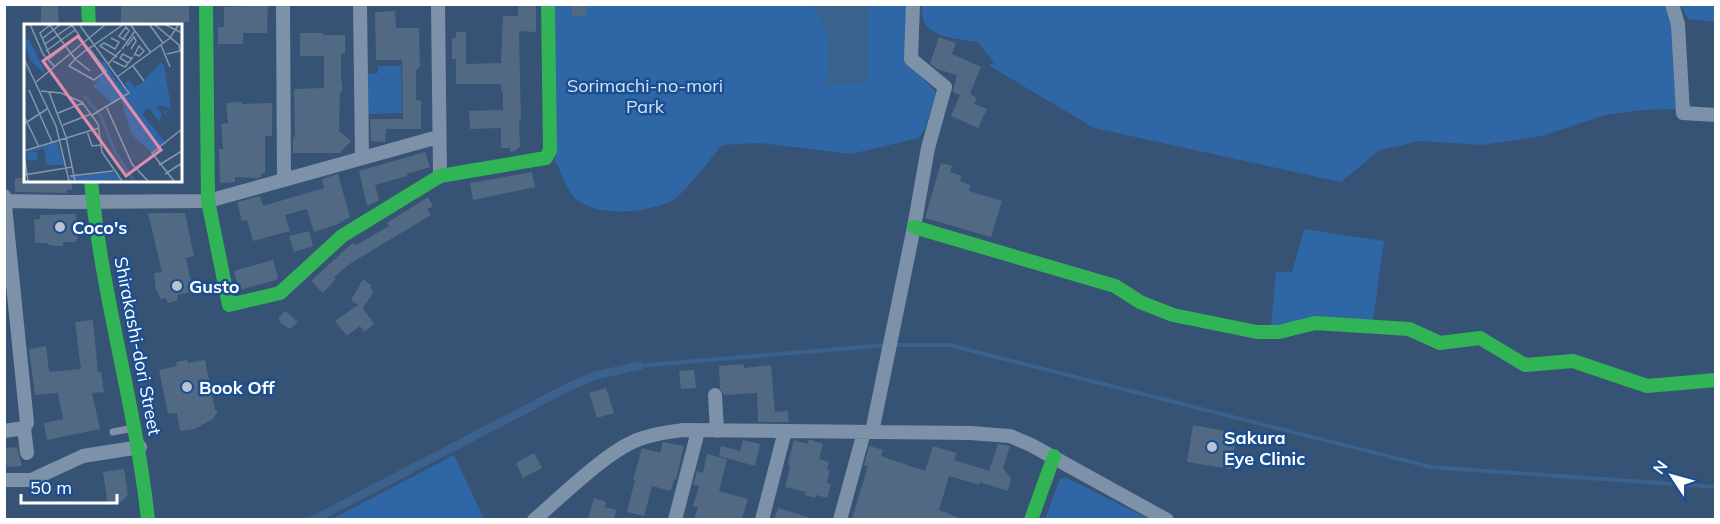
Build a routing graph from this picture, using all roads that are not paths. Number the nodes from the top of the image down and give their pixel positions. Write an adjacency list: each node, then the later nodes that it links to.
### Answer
1 (88, 4): 9 (street)
2 (206, 4): 18 (street)
3 (283, 4): 14 (street)
4 (360, 4): 12 (street)
5 (438, 4): 11 (street)
6 (548, 4): 13 (street)
7 (913, 4): 20 (street)
8 (1671, 4): 10 (street)
9 (88, 24)
10 (1716, 115)
11 (438, 137): 12 (street); 13 (street)
12 (362, 158): 14 (street)
13 (440, 176): 18 (street)
14 (284, 180): 18 (street)
15 (91, 182): 19 (street, Shirakashi-dori Street)
16 (4, 196): 17 (street)
17 (5, 201): 19 (street); 23 (street)
18 (208, 201): 19 (street)
19 (92, 202): 24 (street, Shirakashi-dori Street)
20 (914, 227): 21 (street); 30 (street)
21 (1716, 380)
22 (716, 395): 27 (street)
23 (24, 428): 25 (street); 32 (street)
24 (136, 428): 29 (lane); 31 (street, Shirakashi-dori Street)
25 (4, 431)
26 (698, 431): 27 (street); 36 (street); 37 (street)
27 (717, 431): 28 (street)
28 (785, 431): 30 (street); 38 (street)
29 (113, 432)
30 (868, 432): 33 (street); 39 (street)
31 (140, 447): 34 (street); 35 (street, Shirakashi-dori Street)
32 (27, 453)
33 (1053, 456): 40 (street); 41 (street)
34 (4, 480)
35 (148, 519)
36 (534, 519)
37 (675, 519)
38 (762, 519)
39 (840, 519)
40 (1031, 519)
41 (1167, 519)

